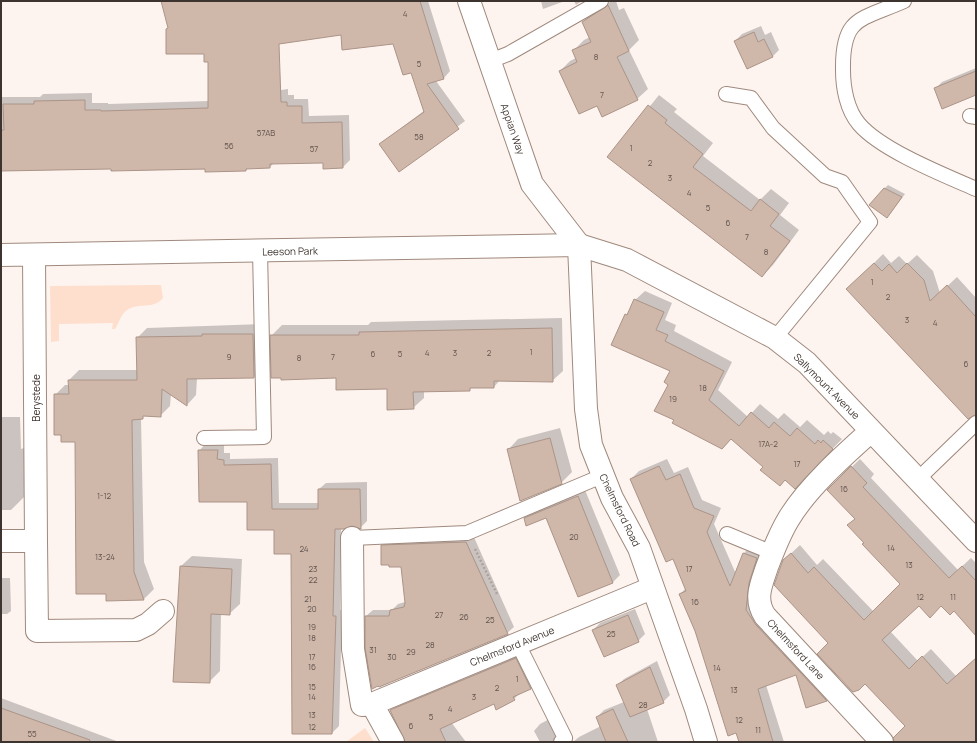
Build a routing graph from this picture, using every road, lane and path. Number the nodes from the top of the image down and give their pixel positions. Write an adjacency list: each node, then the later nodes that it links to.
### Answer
1 (469, 1): 4 (street, Appian Way)
2 (601, 1): 4 (lane)
3 (904, 1): 6 (lane)
4 (490, 61): 7 (street, Appian Way)
5 (726, 94): 11 (lane)
6 (976, 189)
7 (580, 245): 8 (street, Leeson Park); 11 (street, Sallymount Avenue); 15 (street, Chelmsford Road)
8 (260, 251): 10 (street, Leeson Park); 14 (lane)
9 (1, 255): 10 (street, Leeson Park)
10 (34, 255): 21 (street, Berystede)
11 (775, 338): 13 (street, Sallymount Avenue)
12 (976, 423): 16 (lane)
13 (870, 431): 16 (street, Sallymount Avenue); 23 (street, Chelmsford Lane)
14 (204, 438)
15 (602, 476): 17 (lane); 24 (street, Chelmsford Road)
16 (917, 480): 22 (street, Sallymount Avenue)
17 (467, 533): 19 (lane); 25 (path)
18 (727, 534): 23 (lane)
19 (352, 538): 28 (street)
20 (1, 541): 21 (street)
21 (36, 541): 26 (street, Berystede)
22 (976, 541)
23 (773, 553): 32 (street, Chelmsford Lane)
24 (652, 588): 27 (street, Chelmsford Avenue); 31 (street, Chelmsford Road)
25 (497, 594)
26 (163, 611)
27 (518, 644): 28 (street, Chelmsford Avenue); 30 (lane)
28 (372, 704): 29 (street)
29 (393, 742)
30 (561, 742)
31 (706, 742)
32 (882, 742)

